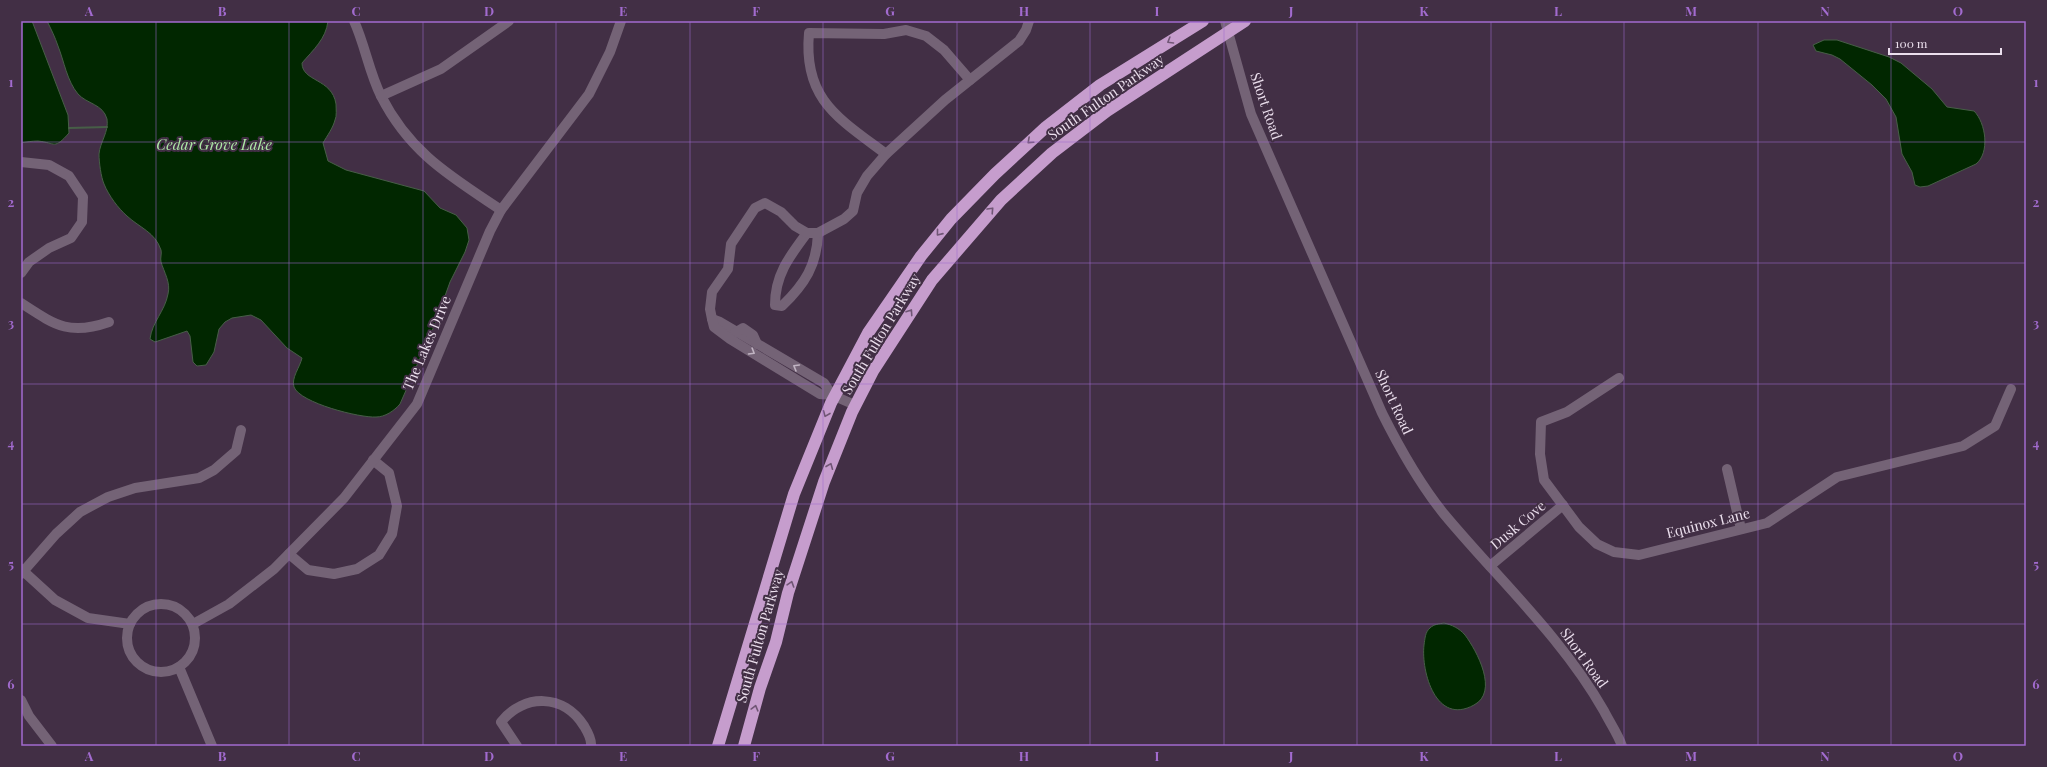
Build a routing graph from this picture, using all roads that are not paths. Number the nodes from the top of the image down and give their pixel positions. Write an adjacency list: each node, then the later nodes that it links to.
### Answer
1 (354, 21): 9 (street)
2 (509, 21): 9 (street)
3 (621, 21): 12 (street, The Lakes Drive)
4 (1029, 21): 8 (street)
5 (1203, 21): 22 (highway, South Fulton Parkway, one-way to 22)
6 (1245, 21): 7 (highway, South Fulton Parkway)
7 (1226, 27): 23 (highway, South Fulton Parkway, one-way to 7); 30 (street, Short Road)
8 (970, 80): 10 (street); 10 (street)
9 (381, 96): 12 (street)
10 (886, 154): 14 (street)
11 (21, 162): 15 (street)
12 (501, 210): 25 (street, The Lakes Drive)
13 (807, 233): 14 (street); 14 (street); 18 (street)
14 (818, 233)
15 (21, 273)
16 (21, 303): 17 (street)
17 (109, 322)
18 (732, 335): 19 (street, one-way to 19); 19 (street)
19 (777, 362): 22 (street)
20 (1618, 378): 27 (street, Equinox Lane)
21 (2012, 389): 28 (street, Equinox Lane)
22 (834, 395): 23 (street); 40 (highway, South Fulton Parkway, one-way to 40)
23 (855, 405): 41 (highway, South Fulton Parkway, one-way to 23)
24 (241, 430): 31 (street)
25 (373, 460): 29 (street, The Lakes Drive); 29 (street)
26 (1727, 469): 28 (street)
27 (1563, 505): 28 (street, Equinox Lane); 30 (street, Dusk Cove)
28 (1741, 529)
29 (289, 554): 33 (street, The Lakes Drive)
30 (1490, 566): 42 (street, Short Road)
31 (22, 571): 32 (street)
32 (130, 624): 33 (street); 34 (street)
33 (193, 624): 34 (street)
34 (179, 667): 37 (street)
35 (21, 700): 36 (street)
36 (49, 745)
37 (212, 746)
38 (517, 746): 39 (street)
39 (591, 746)
40 (718, 746)
41 (744, 746)
42 (1622, 746)

